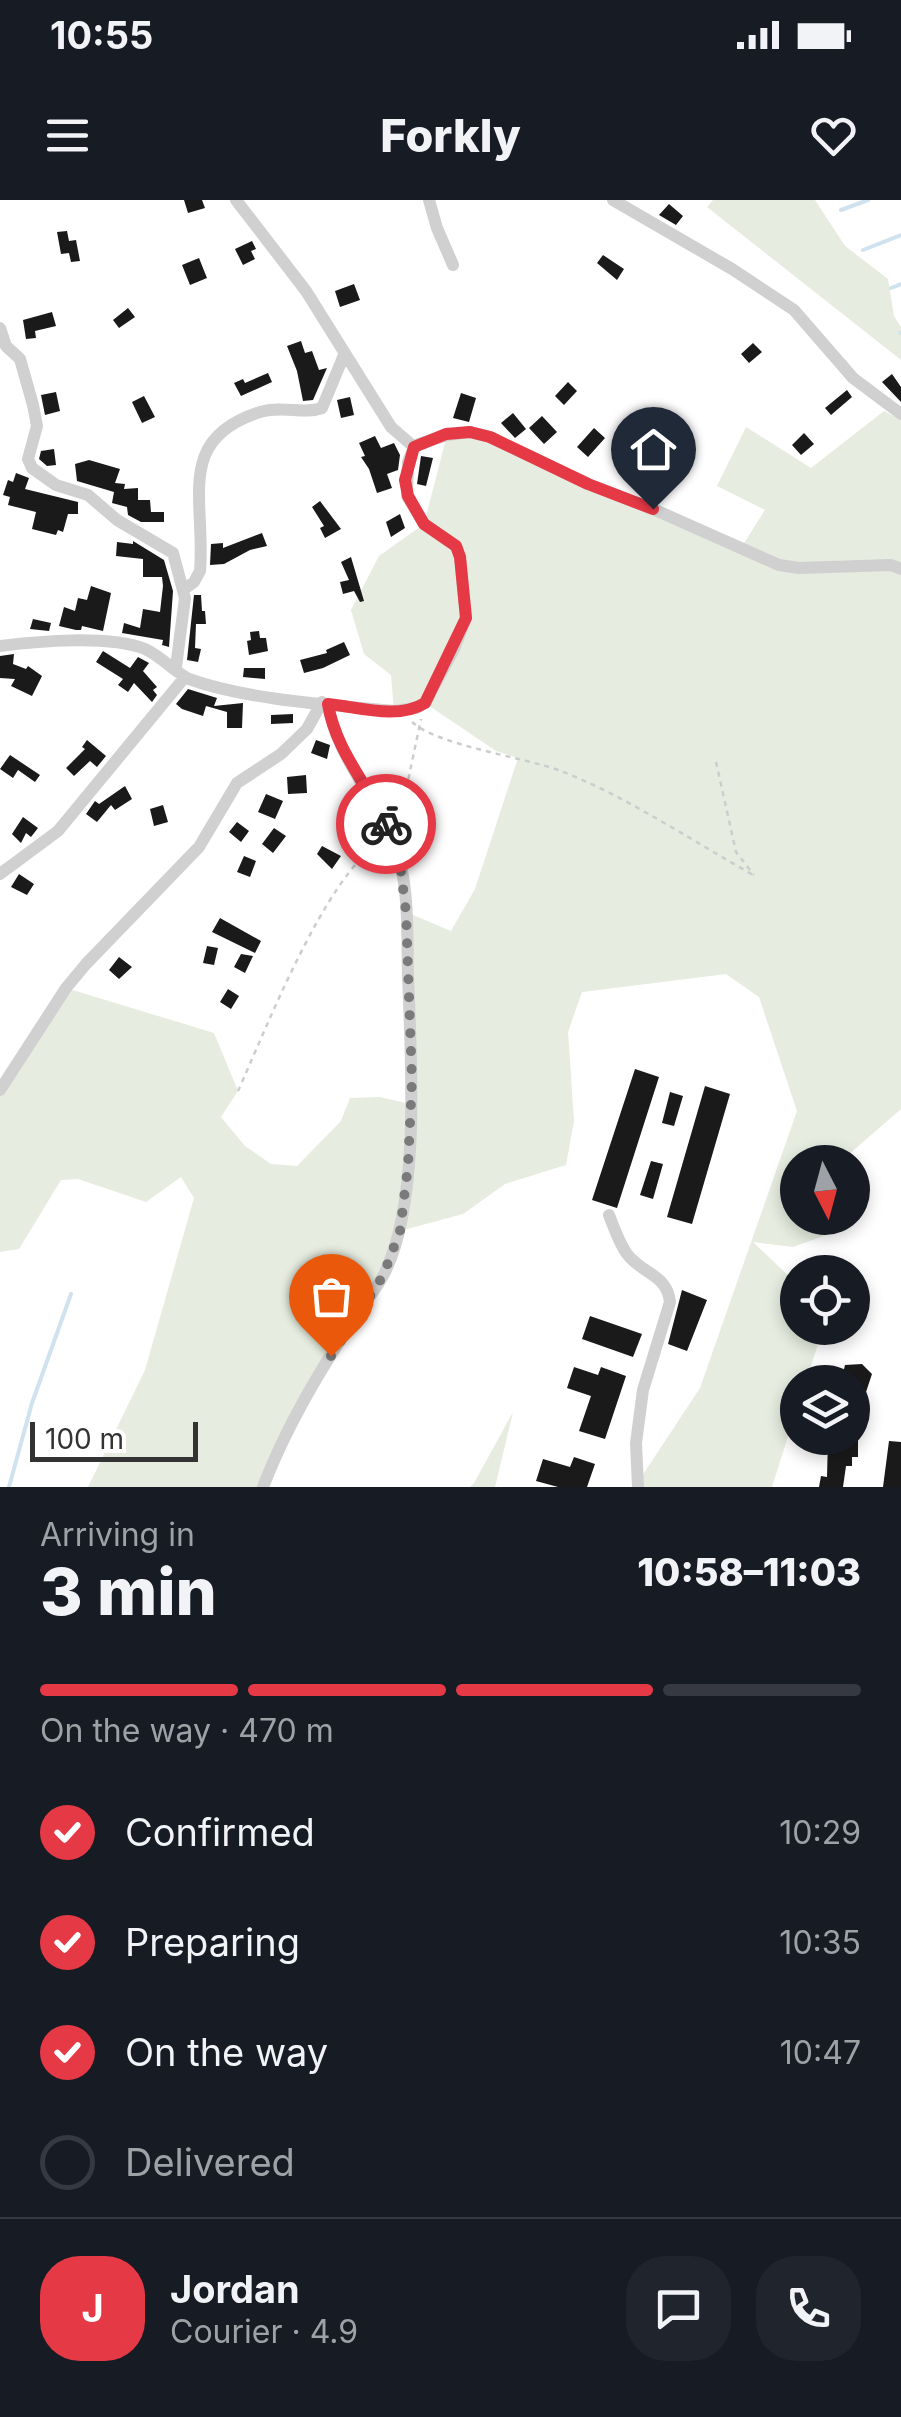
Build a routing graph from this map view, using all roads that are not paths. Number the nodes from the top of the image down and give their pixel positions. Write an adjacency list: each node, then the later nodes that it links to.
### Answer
1 (236, 200): 6 (street)
2 (429, 200): 4 (street)
3 (613, 200): 7 (street)
4 (452, 265)
5 (0, 328): 10 (street)
6 (344, 355): 8 (street); 10 (street)
7 (901, 414)
8 (414, 447): 9 (street); 13 (street)
9 (901, 569)
10 (184, 590): 12 (street)
11 (0, 646): 12 (street)
12 (180, 672): 13 (street); 14 (street)
13 (325, 703): 15 (street); 17 (street)
14 (0, 874)
15 (0, 1090)
16 (609, 1215): 18 (street)
17 (264, 1487)
18 (638, 1487)

